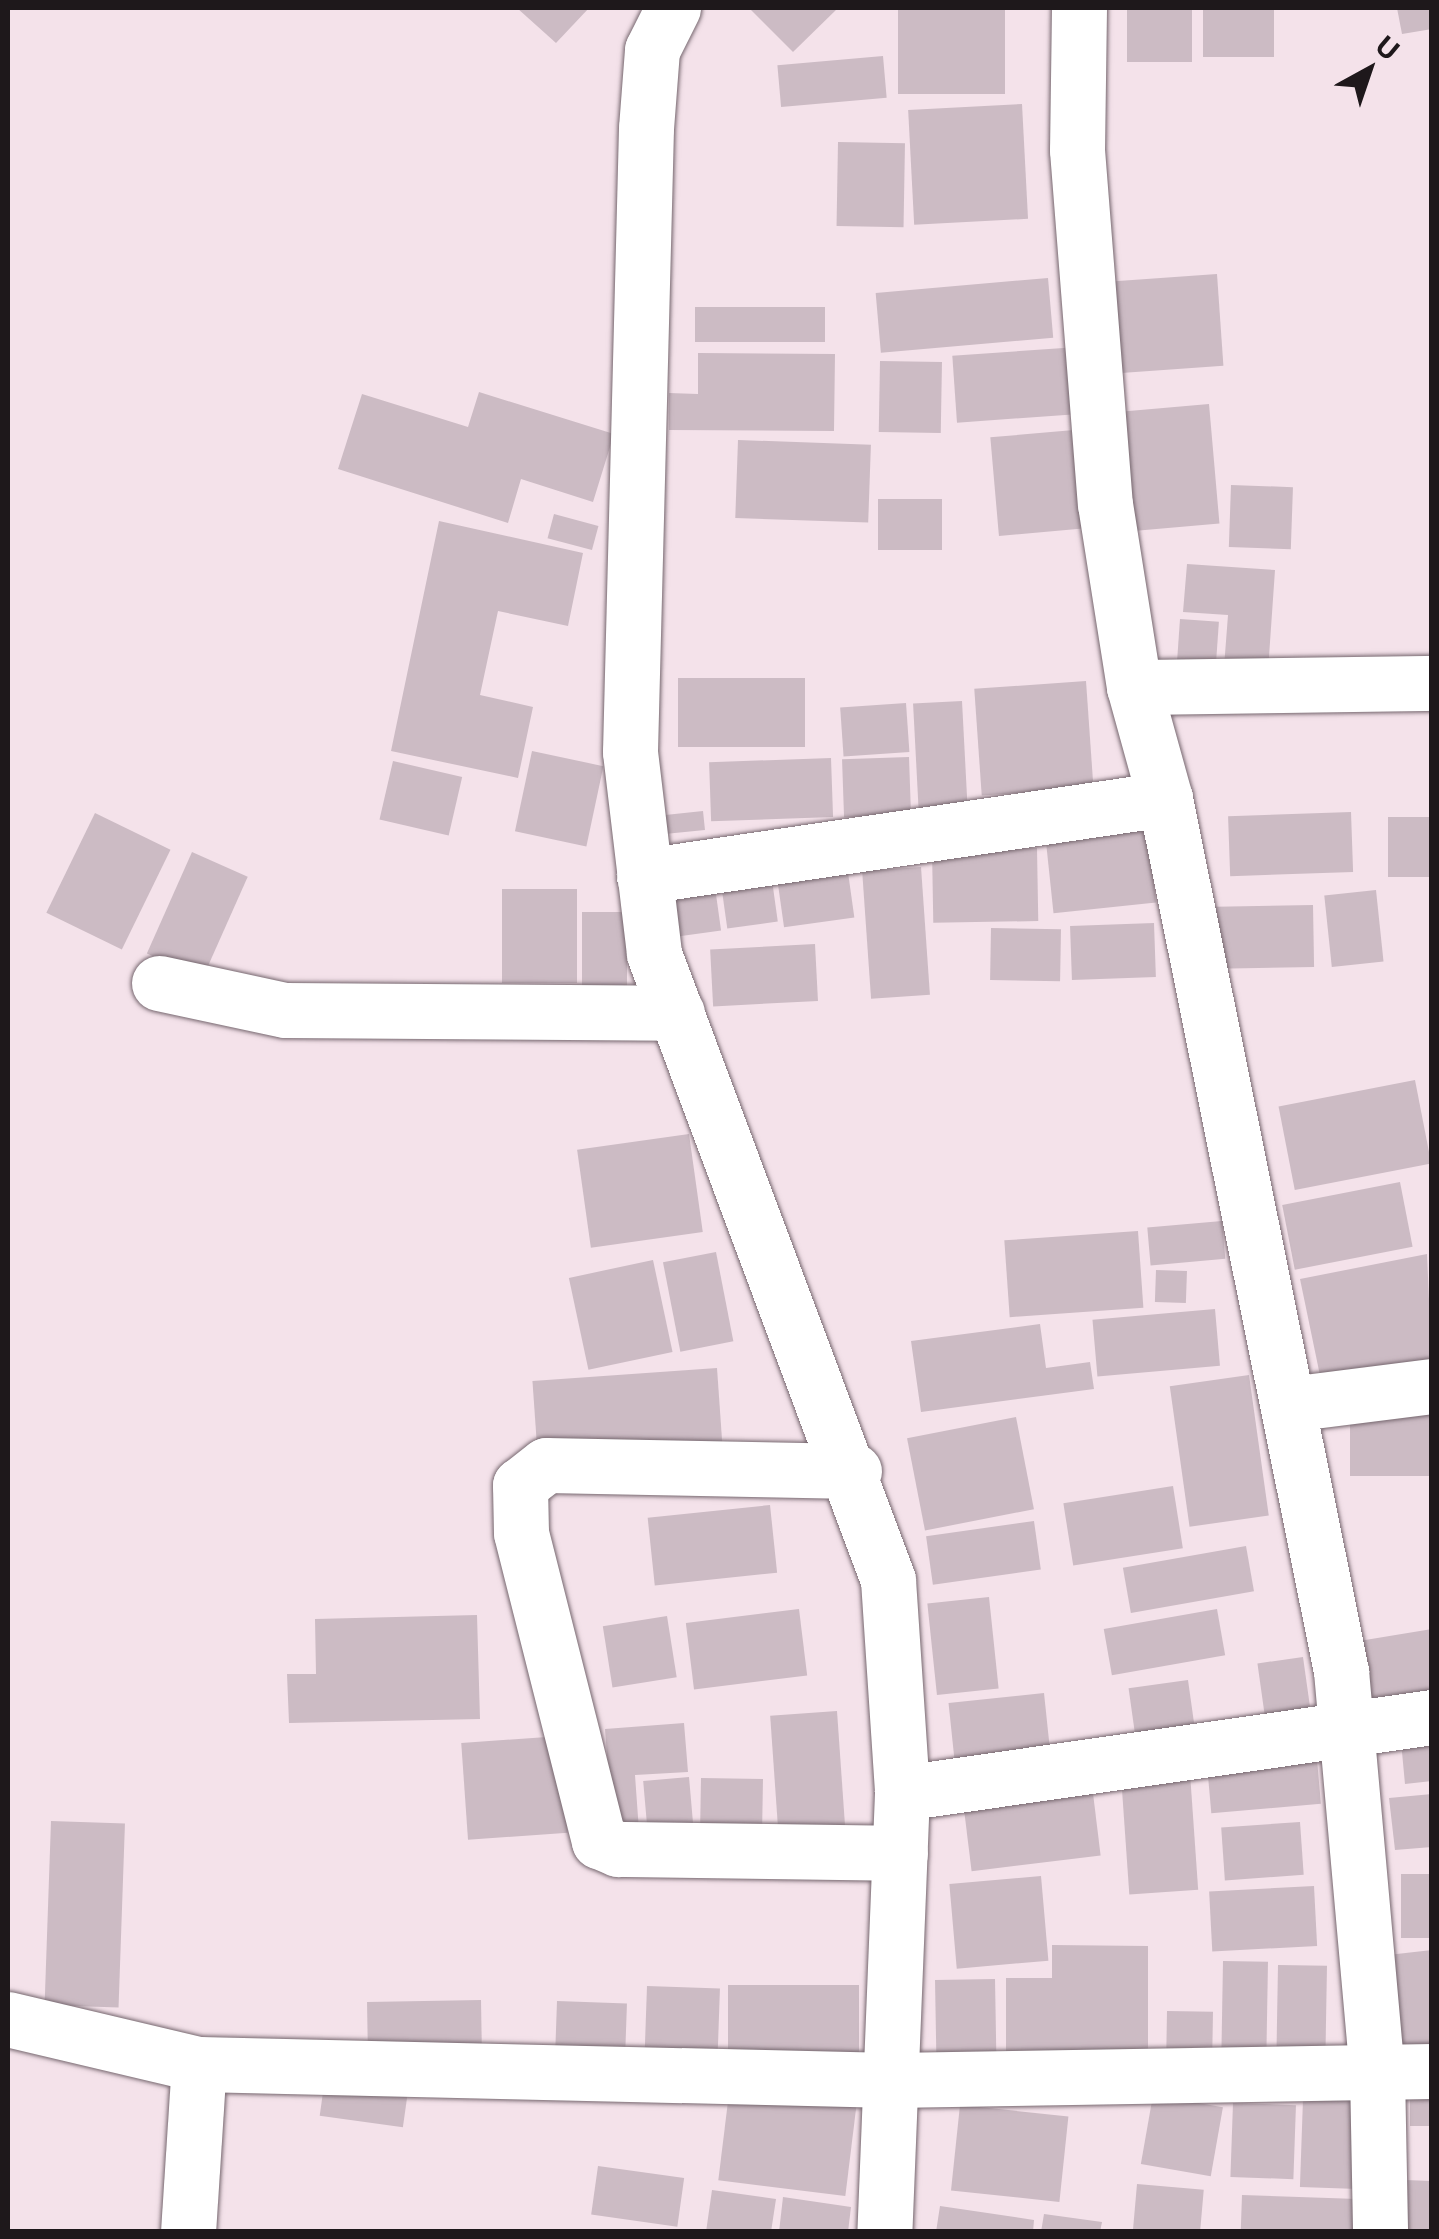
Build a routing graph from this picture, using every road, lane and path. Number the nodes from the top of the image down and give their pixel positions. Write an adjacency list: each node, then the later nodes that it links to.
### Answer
1 (673, 8): 6 (street)
2 (1079, 8): 4 (street)
3 (1432, 683): 4 (street)
4 (1134, 687): 5 (street)
5 (1164, 799): 6 (street); 10 (street)
6 (644, 876): 8 (street)
7 (159, 982): 8 (street)
8 (677, 1013): 11 (street)
9 (1432, 1386): 10 (street)
10 (1289, 1404): 13 (street)
11 (854, 1471): 14 (street); 15 (street)
12 (1432, 1717): 13 (street)
13 (1350, 1732): 14 (street); 19 (street)
14 (902, 1792): 15 (street)
15 (900, 1853): 20 (street)
16 (8, 2020): 17 (street)
17 (198, 2064): 20 (street); 21 (street)
18 (1432, 2071): 19 (street)
19 (1376, 2072): 20 (street); 23 (street)
20 (892, 2080): 22 (street)
21 (188, 2232)
22 (884, 2232)
23 (1380, 2232)

